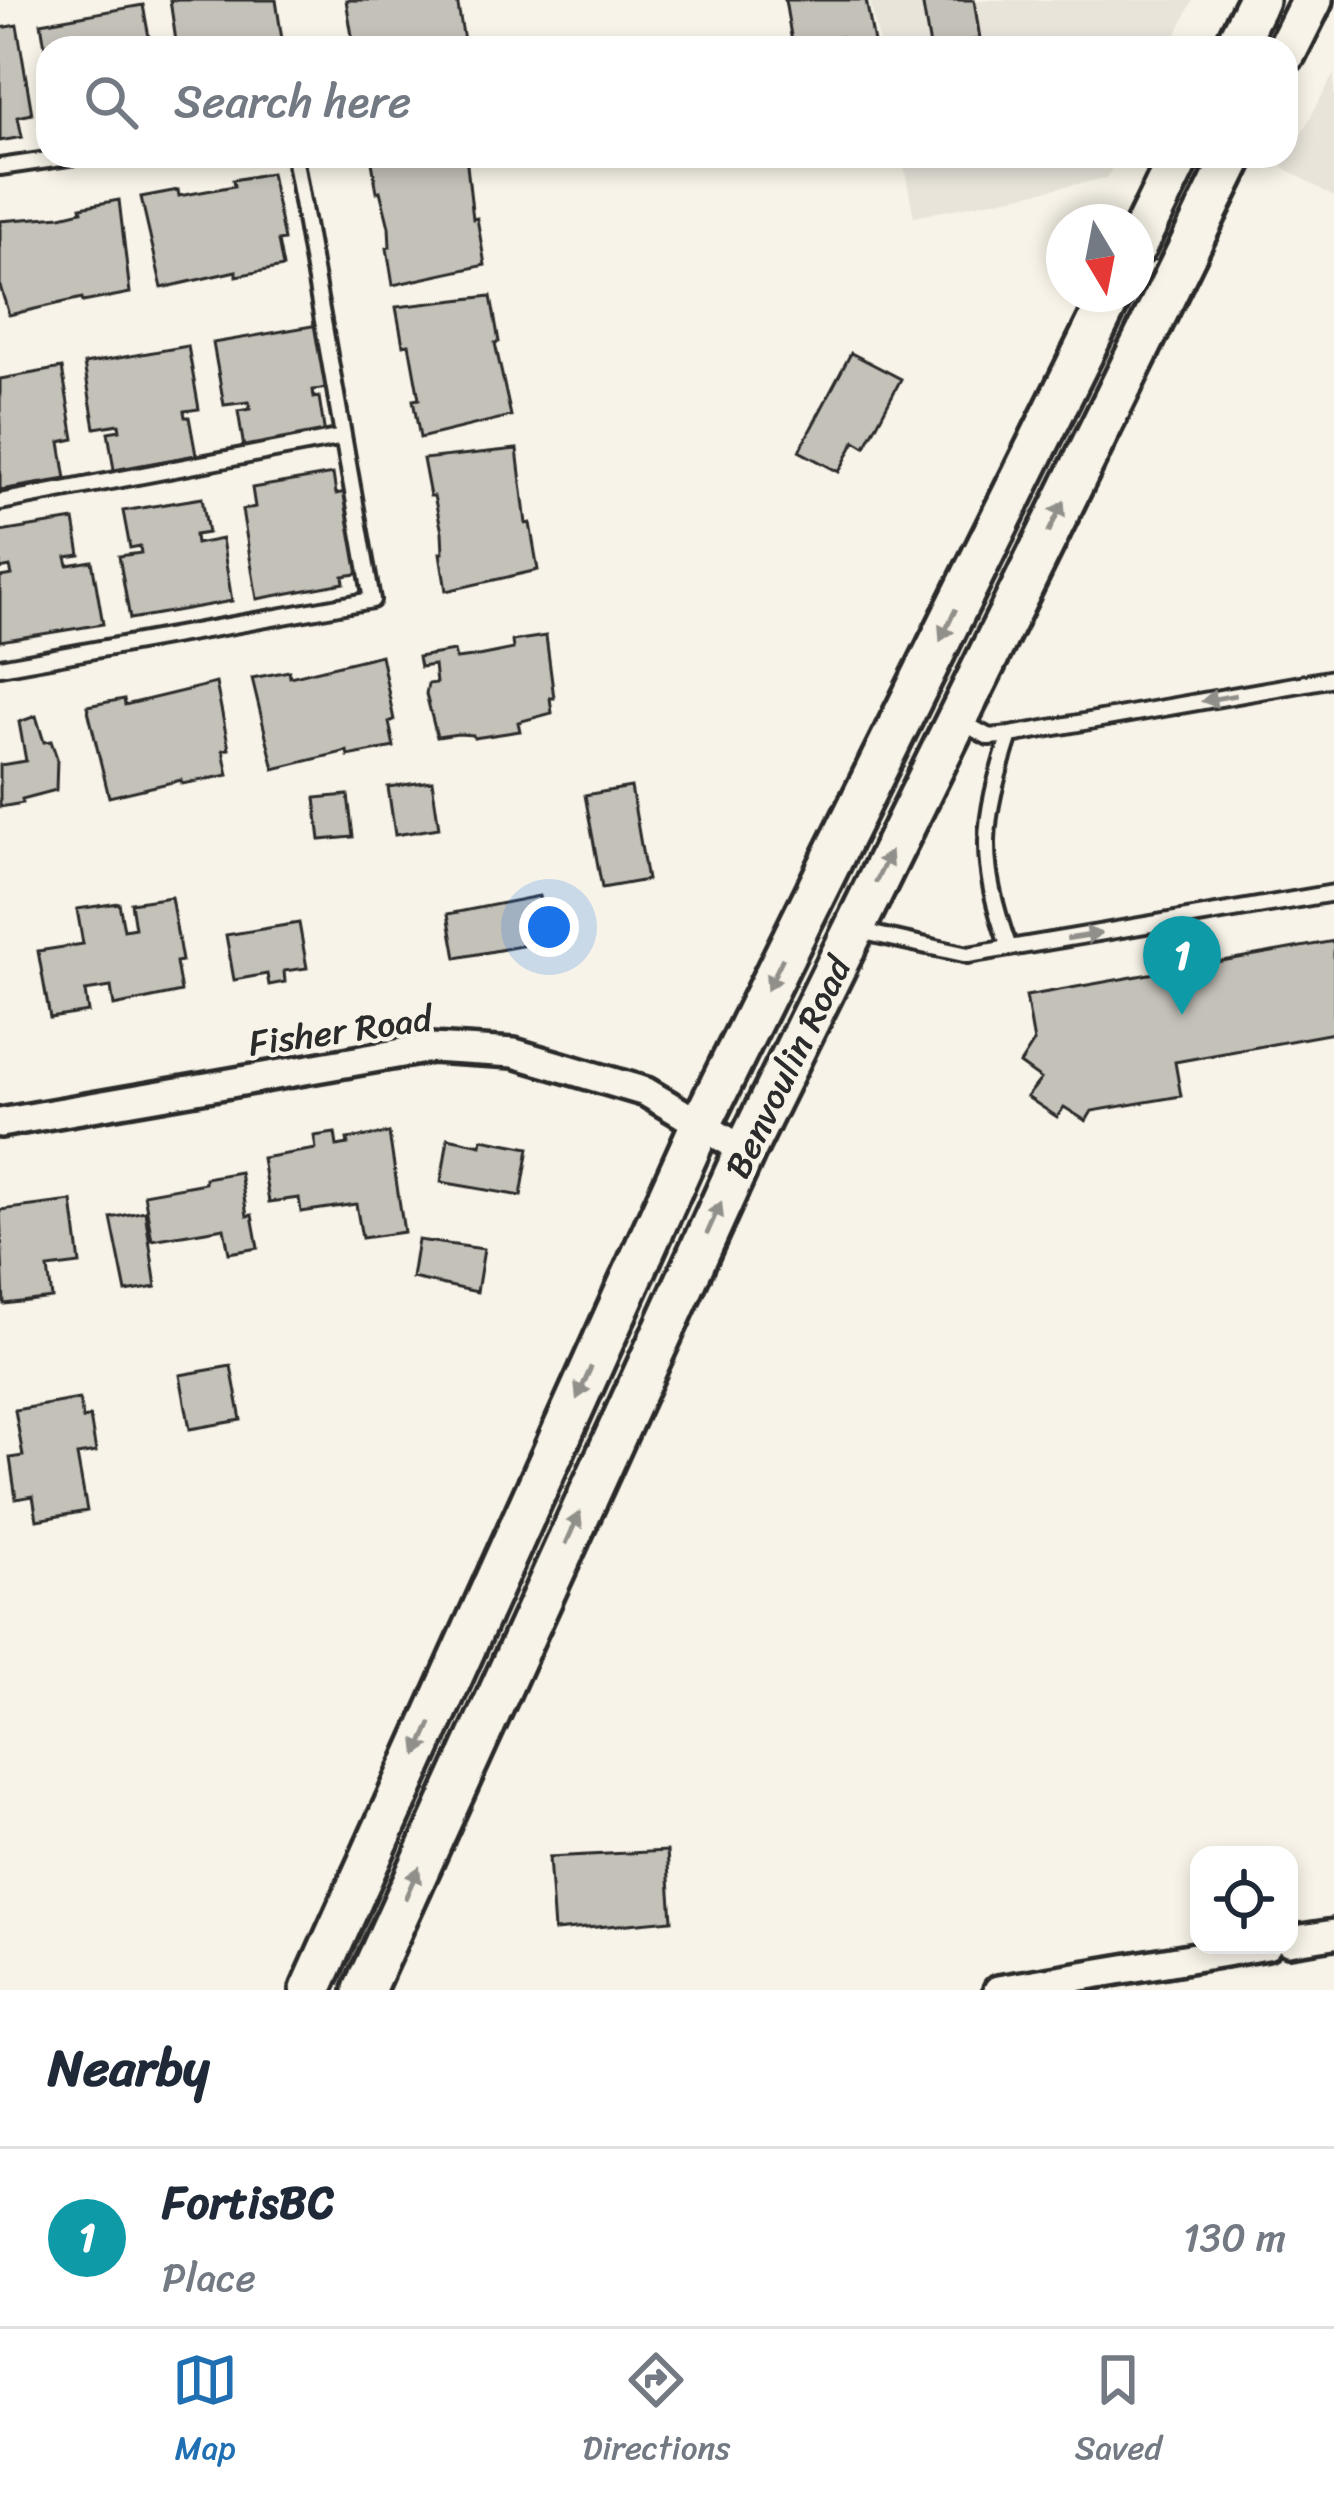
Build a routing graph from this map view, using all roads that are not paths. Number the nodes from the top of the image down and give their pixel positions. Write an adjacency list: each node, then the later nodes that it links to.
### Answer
1 (1258, 0): 3 (main road)
2 (1312, 0): 4 (main road)
3 (1240, 36)
4 (1294, 36)
5 (36, 162): 6 (lane)
6 (0, 167)
7 (295, 168): 12 (lane)
8 (1174, 168): 10 (main road)
9 (1228, 168): 16 (main road, Benvoulin Road, one-way to 9)
10 (1154, 209)
11 (1103, 312): 22 (main road, Benvoulin Road, one-way to 22)
12 (343, 437): 13 (lane); 14 (lane)
13 (0, 502)
14 (0, 667)
15 (1334, 678): 17 (lane, one-way to 17)
16 (956, 719): 17 (lane); 19 (main road, Benvoulin Road, one-way to 16)
17 (1010, 735): 20 (lane)
18 (1334, 893): 20 (lane, one-way to 18)
19 (854, 929): 20 (lane); 23 (main road, Benvoulin Road)
20 (1009, 948)
21 (0, 1124): 22 (street, Fisher Road)
22 (701, 1124): 23 (street, Fisher Road); 27 (main road, Benvoulin Road, one-way to 27)
23 (745, 1150): 28 (main road, Benvoulin Road, one-way to 23)
24 (1334, 1934): 25 (street)
25 (1298, 1940)
26 (1213, 1954): 29 (street)
27 (311, 1990)
28 (364, 1990)
29 (998, 1990)

